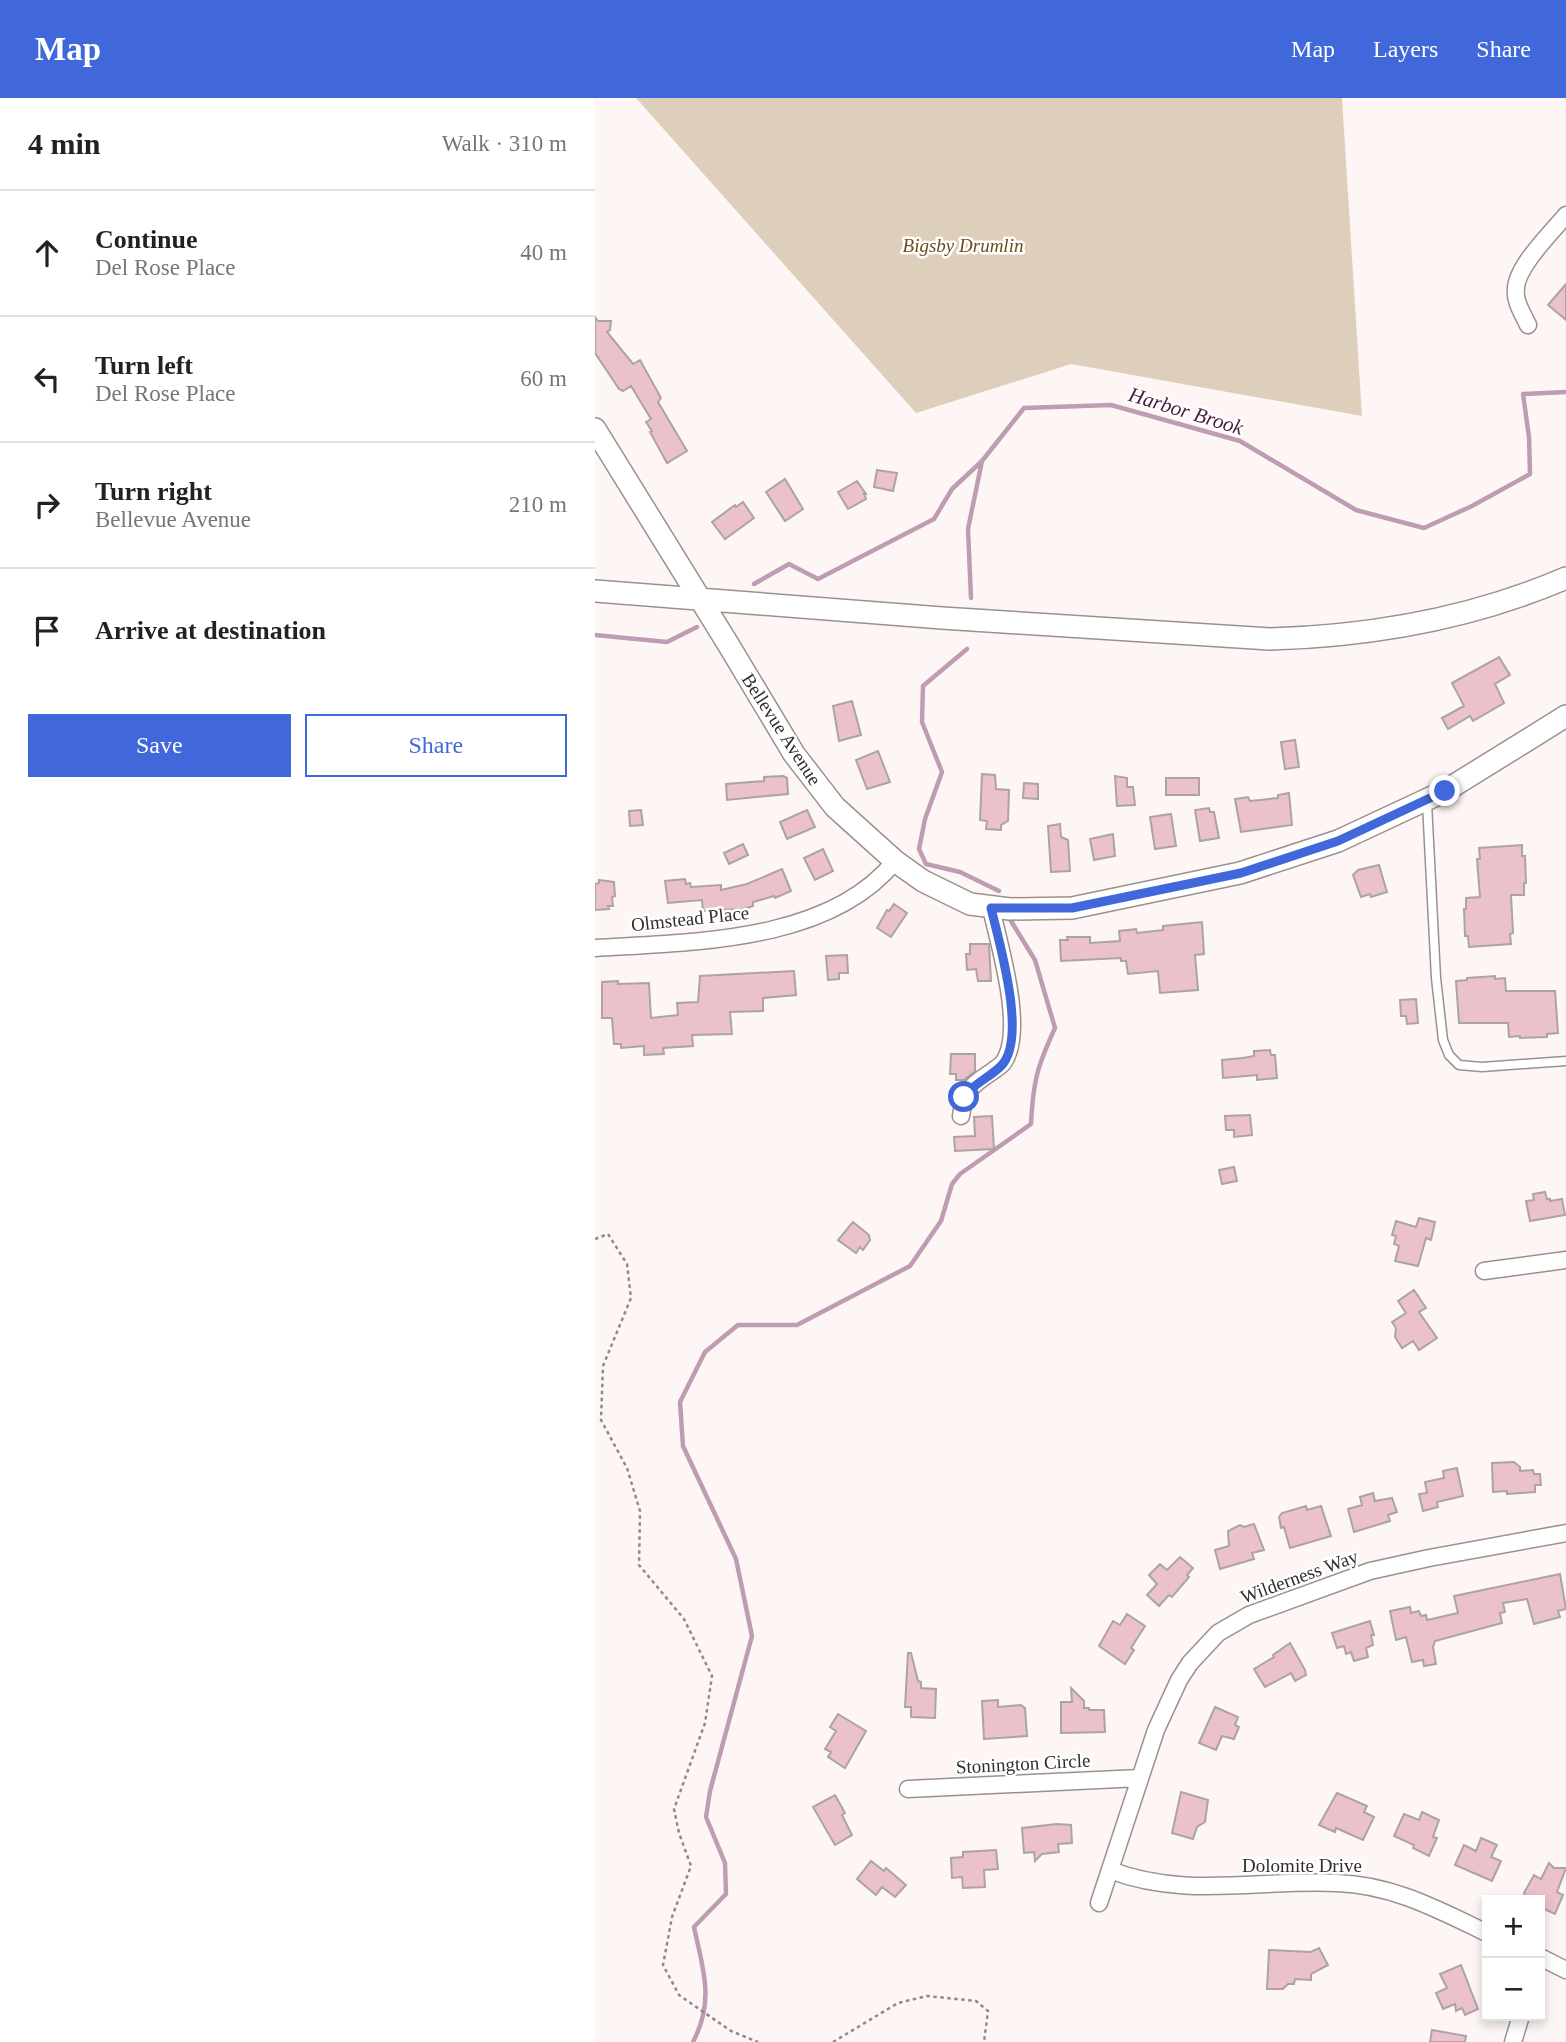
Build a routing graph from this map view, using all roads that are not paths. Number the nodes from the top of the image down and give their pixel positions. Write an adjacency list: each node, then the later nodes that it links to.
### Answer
1 (1566, 215): 2 (street)
2 (1528, 325)
3 (595, 429): 6 (street, Bellevue Avenue)
4 (1566, 578): 6 (street)
5 (595, 591): 6 (street)
6 (699, 600): 9 (street, Bellevue Avenue)
7 (1566, 716): 8 (street, Bellevue Avenue)
8 (1427, 800): 10 (street, Bellevue Avenue); 12 (lane)
9 (895, 861): 10 (street, Bellevue Avenue); 11 (street, Olmstead Place)
10 (991, 908): 13 (street)
11 (595, 948)
12 (1566, 1061)
13 (961, 1116)
14 (1566, 1260): 15 (street)
15 (1485, 1271)
16 (1566, 1533): 17 (street, Wilderness Way)
17 (1140, 1778): 18 (street, Stonington Circle); 19 (street, Wilderness Way)
18 (908, 1789)
19 (1110, 1870): 20 (street, Wilderness Way); 21 (street, Dolomite Drive)
20 (1099, 1903)
21 (1482, 1931)
22 (1545, 1962): 23 (street)
23 (1566, 1970)
24 (1519, 2021): 25 (street)
25 (1513, 2042)

